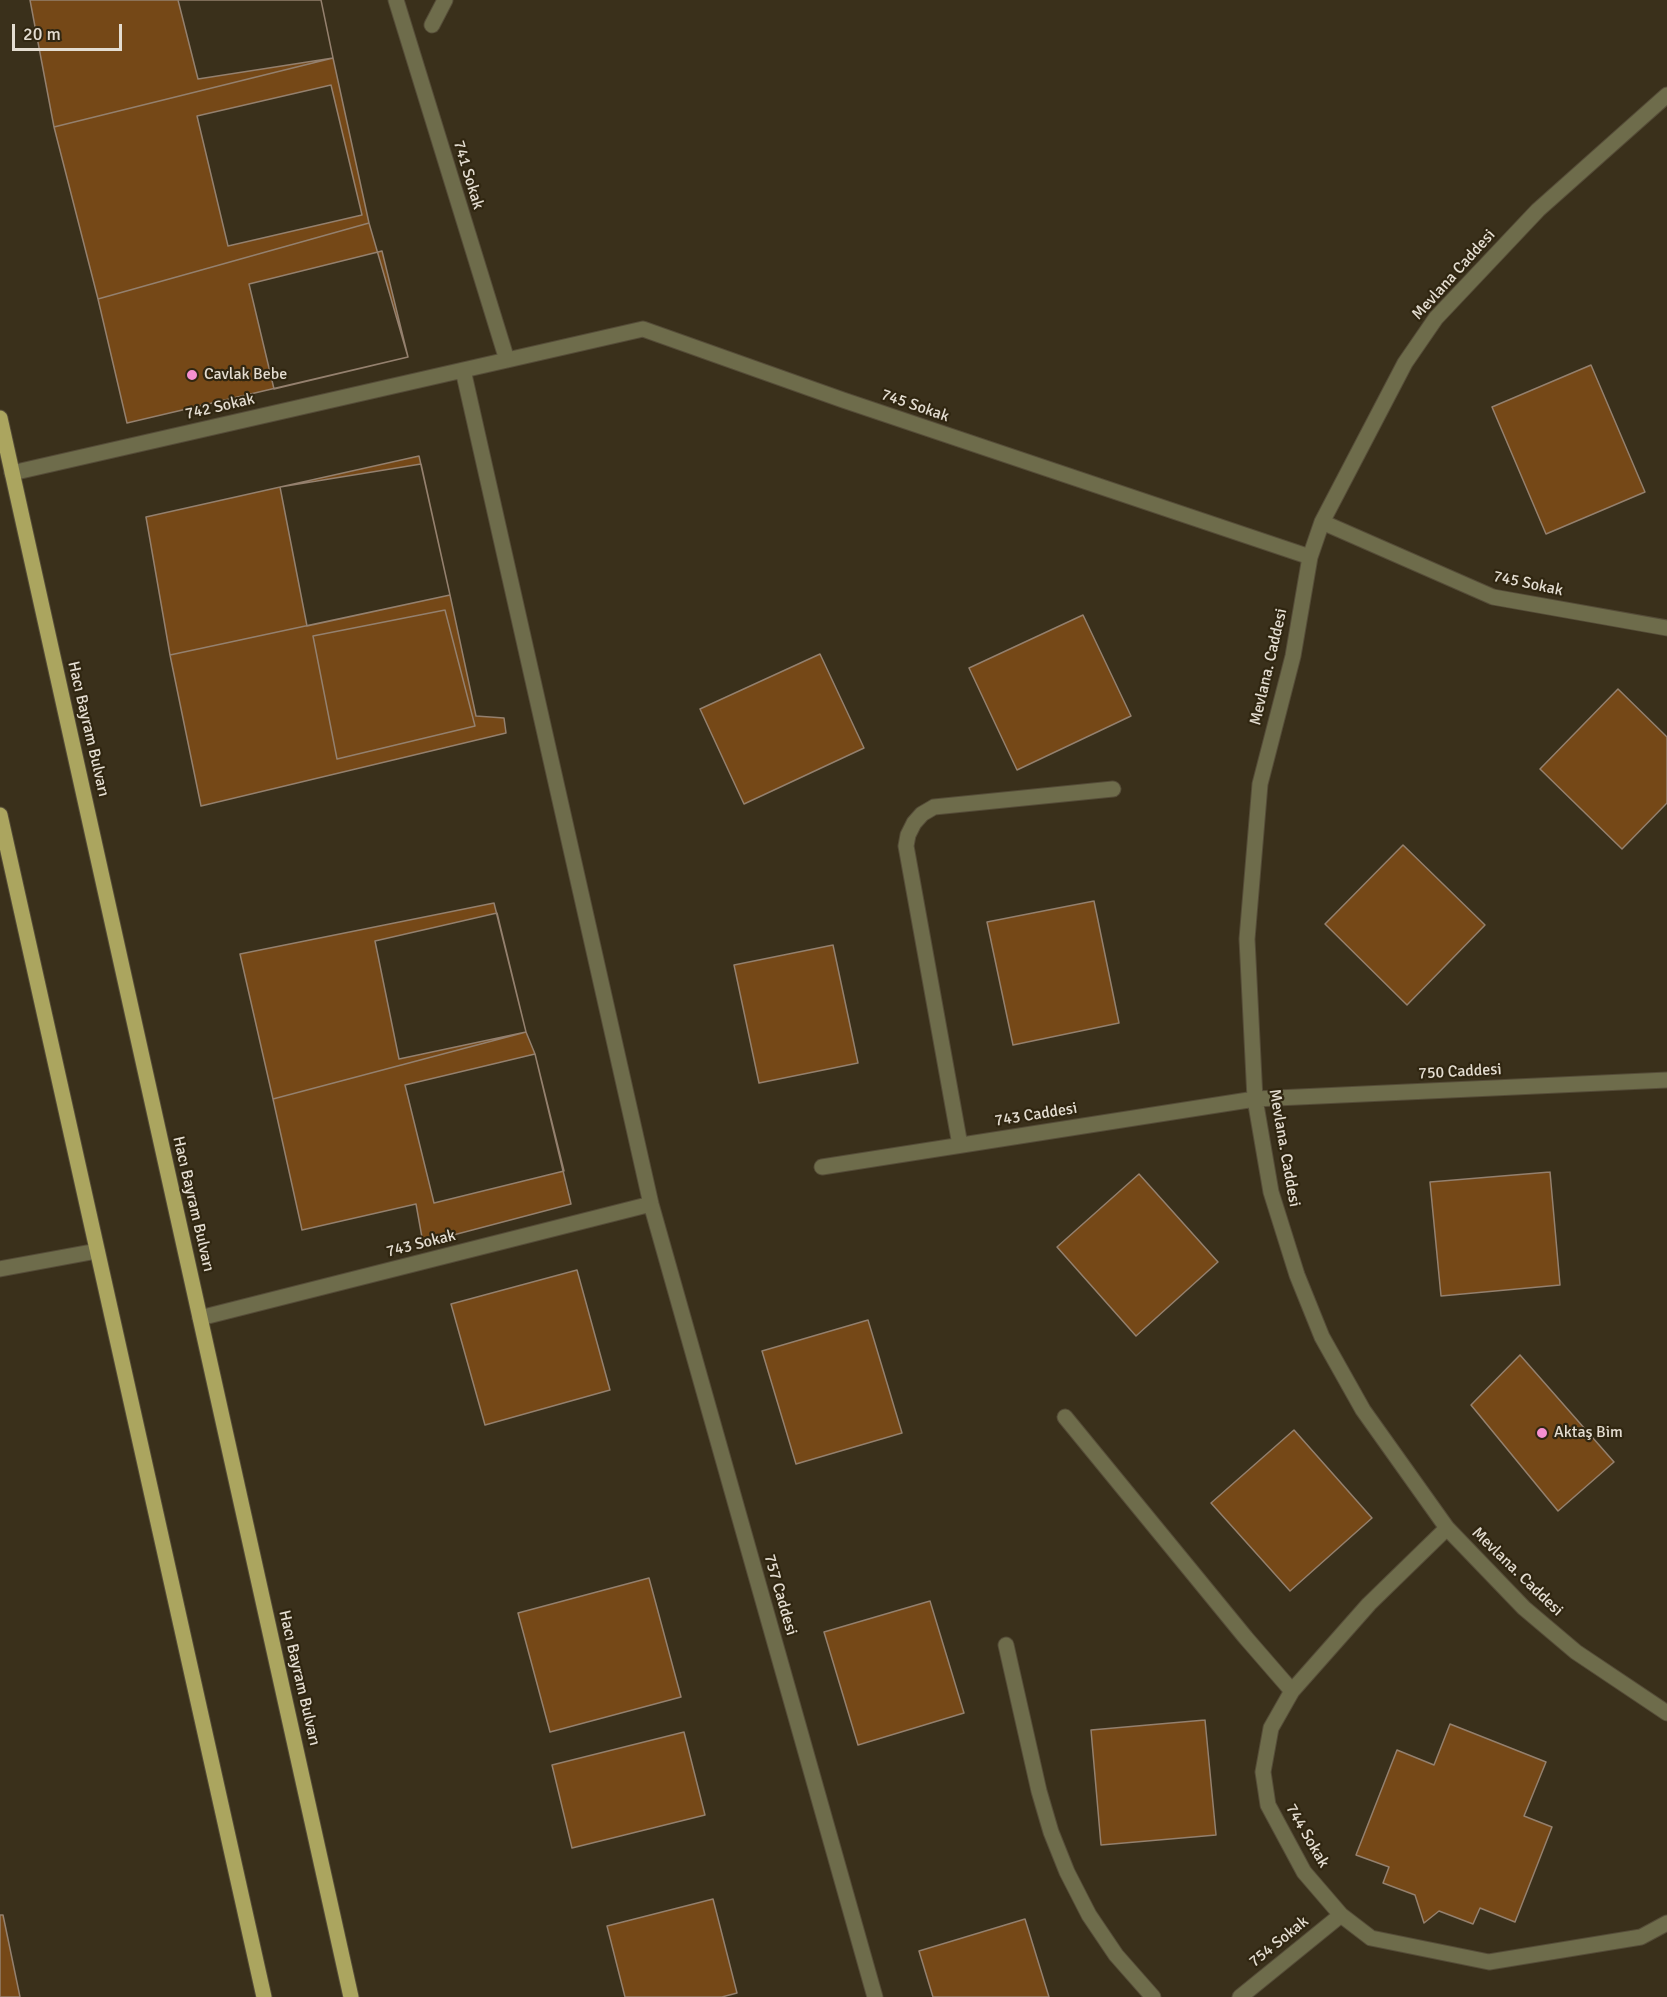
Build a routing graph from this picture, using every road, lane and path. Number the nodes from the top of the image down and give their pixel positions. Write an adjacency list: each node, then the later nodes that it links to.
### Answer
1 (396, 0): 5 (street, 741 Sokak)
2 (445, 0): 3 (street)
3 (432, 25)
4 (1667, 95): 9 (street, Mevlana Caddesi)
5 (507, 360): 6 (street, 742 Sokak); 10 (street, 745 Sokak)
6 (463, 370): 8 (street, 742 Sokak); 19 (street, 757 Caddesi)
7 (0, 418): 8 (main road, Hacı Bayram Bulvarı)
8 (12, 473): 22 (main road, Hacı Bayram Bulvarı)
9 (1323, 522): 10 (street, Mevlana. Caddesi); 11 (street, 745 Sokak)
10 (1310, 557): 16 (street, Mevlana. Caddesi)
11 (1667, 628)
12 (1113, 789): 17 (street)
13 (0, 815): 14 (main road)
14 (3, 840): 20 (main road)
15 (1667, 1080): 16 (street, 750 Caddesi)
16 (1255, 1099): 17 (street, 743 Caddesi); 24 (street, Mevlana. Caddesi)
17 (960, 1146): 18 (street, 743 Caddesi)
18 (822, 1167)
19 (651, 1204): 22 (street, 743 Sokak); 32 (street, 757 Caddesi)
20 (97, 1251): 21 (street); 30 (main road)
21 (0, 1269)
22 (200, 1318): 31 (main road, Hacı Bayram Bulvarı)
23 (1065, 1417): 26 (street)
24 (1447, 1528): 26 (street, 744 Sokak); 27 (street, Mevlana. Caddesi)
25 (1006, 1645): 33 (street)
26 (1292, 1691): 28 (street, 744 Sokak)
27 (1667, 1713)
28 (1341, 1915): 29 (street, 744 Sokak); 34 (street, 754 Sokak)
29 (1667, 1923)
30 (264, 1997)
31 (351, 1997)
32 (874, 1997)
33 (1153, 1997)
34 (1240, 1997)

